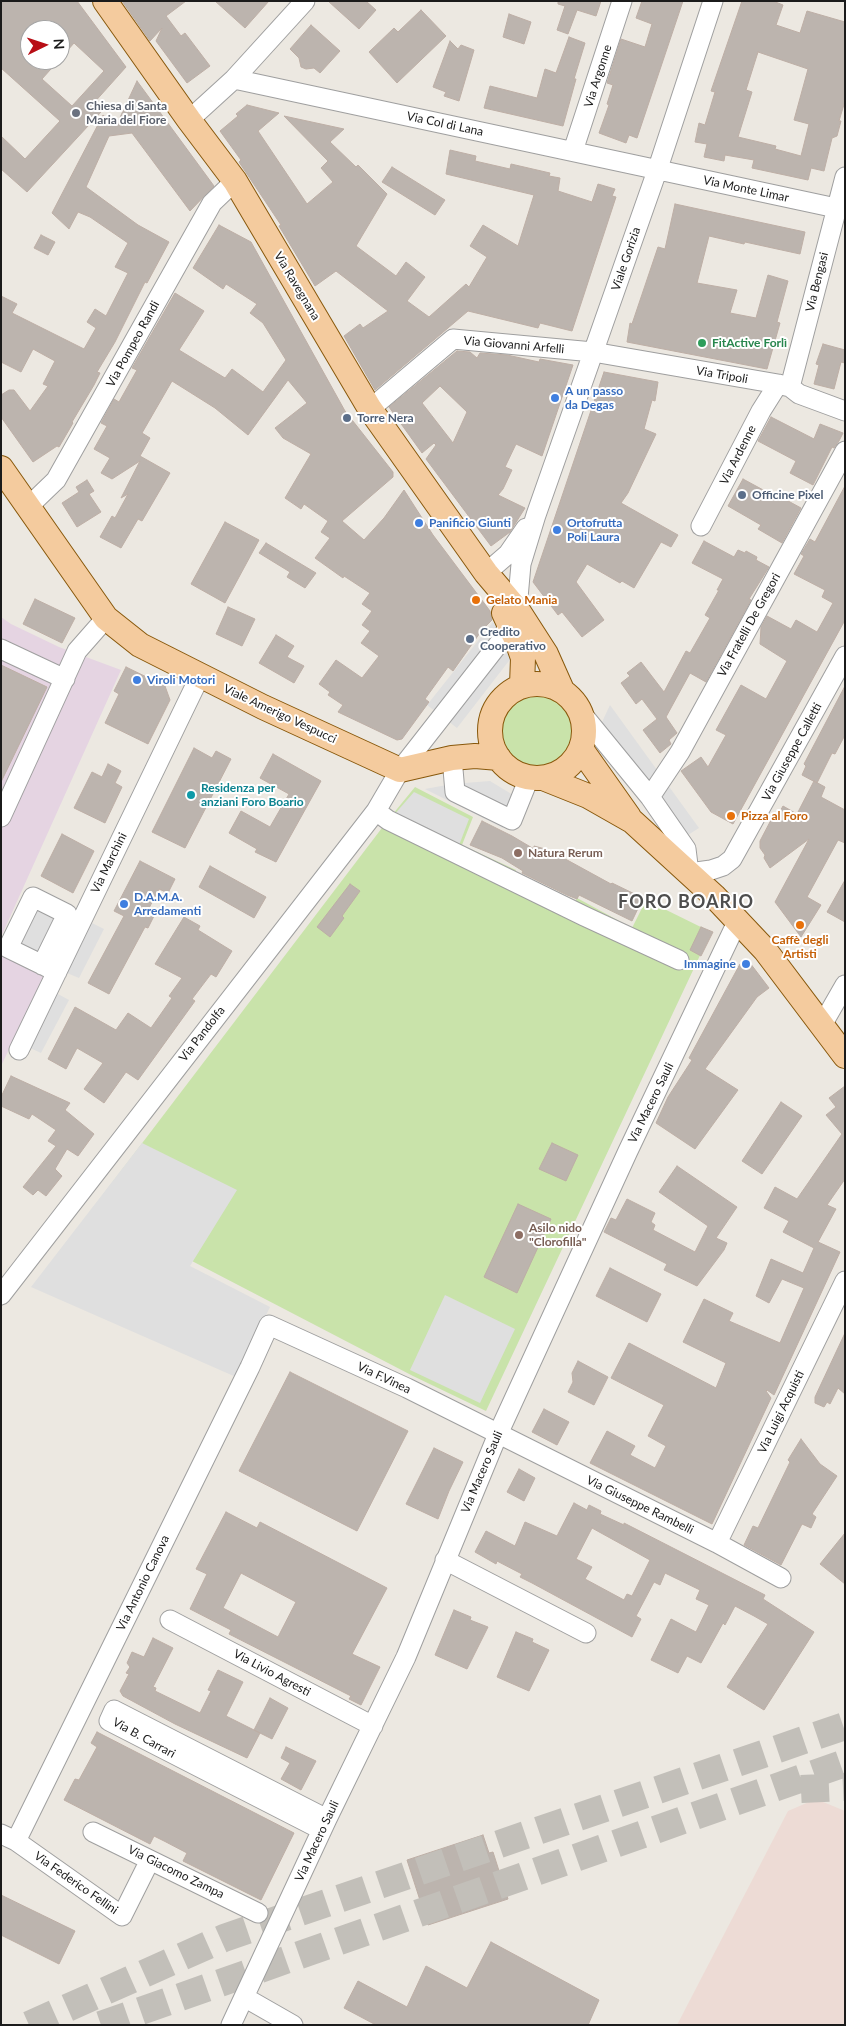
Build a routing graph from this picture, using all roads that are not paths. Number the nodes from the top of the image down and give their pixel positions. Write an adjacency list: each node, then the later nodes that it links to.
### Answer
1 (105, 1): 6 (main road, Via Ravegnana)
2 (305, 1): 5 (street)
3 (622, 1): 7 (street, Via Argonne)
4 (713, 1): 8 (street, Viale Gorizia)
5 (234, 79): 6 (street); 7 (street, Via Col di Lana)
6 (189, 120): 10 (main road, Via Ravegnana)
7 (573, 151): 8 (street, Via Col di Lana)
8 (656, 170): 11 (street, Via Monte Limar); 12 (street, Viale Gorizia)
9 (845, 177): 11 (street, Via Bengasi)
10 (235, 181): 14 (main road, Via Ravegnana); 18 (street, Via Pompeo Randi)
11 (836, 208): 13 (street, Via Bengasi)
12 (593, 352): 13 (street, Via Tripoli); 14 (street, Via Giovanni Arfelli); 19 (street, Viale Gorizia)
13 (784, 386): 15 (street, Via Tripoli); 20 (street, Via Ardenne)
14 (370, 409): 21 (main road, Via Ravegnana)
15 (845, 412)
16 (845, 450): 36 (street, Via Fratelli De Gregori)
17 (1, 468): 18 (main road, Viale Amerigo Vespucci)
18 (29, 506): 23 (main road, Viale Amerigo Vespucci)
19 (536, 515): 21 (street, Viale Gorizia); 22 (street, Viale Gorizia)
20 (701, 526)
21 (486, 573): 22 (main road, Via Ravegnana)
22 (514, 617): 28 (main road, Via Ravegnana); 29 (main road, Via Ravegnana); 34 (street, Via Pandolfa)
23 (106, 618): 26 (main road, Viale Amerigo Vespucci); 27 (street)
24 (1, 649): 27 (street)
25 (845, 656): 40 (street, Via Giuseppe Calletti)
26 (200, 676): 34 (main road, Viale Amerigo Vespucci); 45 (street, Via Marchini)
27 (65, 678): 38 (street)
28 (522, 685): 29 (main road); 33 (main road)
29 (562, 690): 30 (main road)
30 (583, 715): 31 (main road); 36 (street)
31 (581, 749): 35 (main road); 39 (main road)
32 (452, 758): 33 (main road); 34 (main road); 35 (street)
33 (499, 758): 35 (main road)
34 (400, 770): 37 (street, Via Pandolfa)
35 (536, 778): 39 (main road)
36 (650, 798): 40 (street)
37 (376, 811): 42 (street); 48 (street, Via Pandolfa)
38 (1, 817)
39 (632, 821): 40 (main road)
40 (689, 873): 41 (main road)
41 (738, 920): 44 (main road); 50 (street, Via Macero Sauli)
42 (679, 960)
43 (845, 985): 44 (street)
44 (822, 1025): 46 (main road)
45 (19, 1050)
46 (845, 1056)
47 (845, 1281): 51 (street, Via Luigi Acquisti)
48 (1, 1295)
49 (269, 1325): 50 (street, Via F.Vinea); 59 (street, Via Antonio Canova)
50 (498, 1434): 51 (street, Via Giuseppe Rambelli); 52 (street, Via Macero Sauli)
51 (717, 1543): 53 (street, Via Giuseppe Rambelli)
52 (445, 1560): 55 (street); 56 (street, Via Macero Sauli)
53 (781, 1578)
54 (170, 1620): 56 (street, Via Livio Agresti)
55 (586, 1634)
56 (374, 1726): 57 (street, Via Macero Sauli)
57 (324, 1825): 57 (street, Via B. Carrari); 62 (street, Via Macero Sauli)
58 (93, 1832): 60 (street, Via Giacomo Zampa)
59 (8, 1837): 60 (street, Via Federico Fellini)
60 (150, 1860): 61 (street, Via Giacomo Zampa)
61 (258, 1912)
62 (244, 1997): 63 (street, Via Macero Sauli); 64 (street)
63 (231, 2025)
64 (293, 2025)

